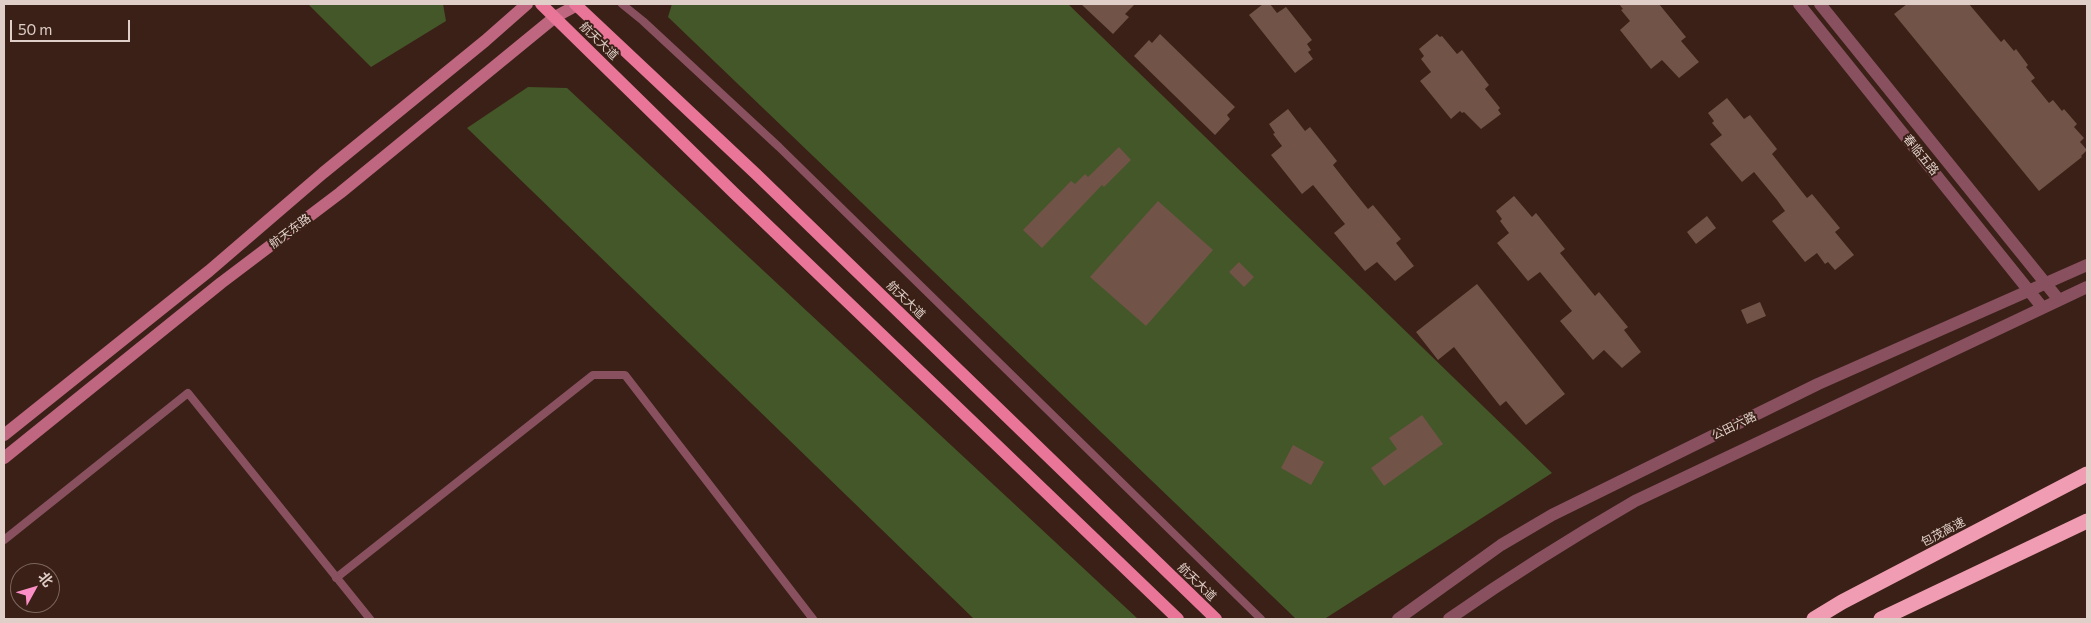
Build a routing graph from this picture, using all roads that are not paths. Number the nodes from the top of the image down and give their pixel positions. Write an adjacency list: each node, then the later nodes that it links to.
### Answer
1 (527, 4): 14 (main road, 航天东路)
2 (541, 4): 7 (main road, 航天大道)
3 (577, 4): 7 (main road, 航天东路); 23 (main road, 航天大道)
4 (622, 4): 24 (lane)
5 (1799, 4): 11 (street, 春临五路)
6 (1820, 4): 9 (street, 春临五路)
7 (555, 17): 15 (main road, 航天东路); 22 (main road, 航天大道)
8 (2087, 265): 9 (street, 公田六路)
9 (2046, 283): 11 (street, 公田六路); 12 (street, 春临五路)
10 (2087, 287): 12 (street, 公田六路)
11 (2029, 290): 13 (street, 春临五路); 25 (street, 公田六路)
12 (2059, 300): 13 (street, 公田六路)
13 (2042, 307): 26 (street, 公田六路)
14 (4, 434)
15 (4, 458)
16 (2087, 474): 27 (highway, 包茂高速)
17 (2087, 521): 28 (highway)
18 (4, 540): 19 (lane)
19 (336, 578): 20 (lane); 21 (lane)
20 (370, 619)
21 (813, 619)
22 (1178, 619)
23 (1216, 619)
24 (1261, 619)
25 (1398, 619)
26 (1449, 619)
27 (1814, 619)
28 (1881, 619)

